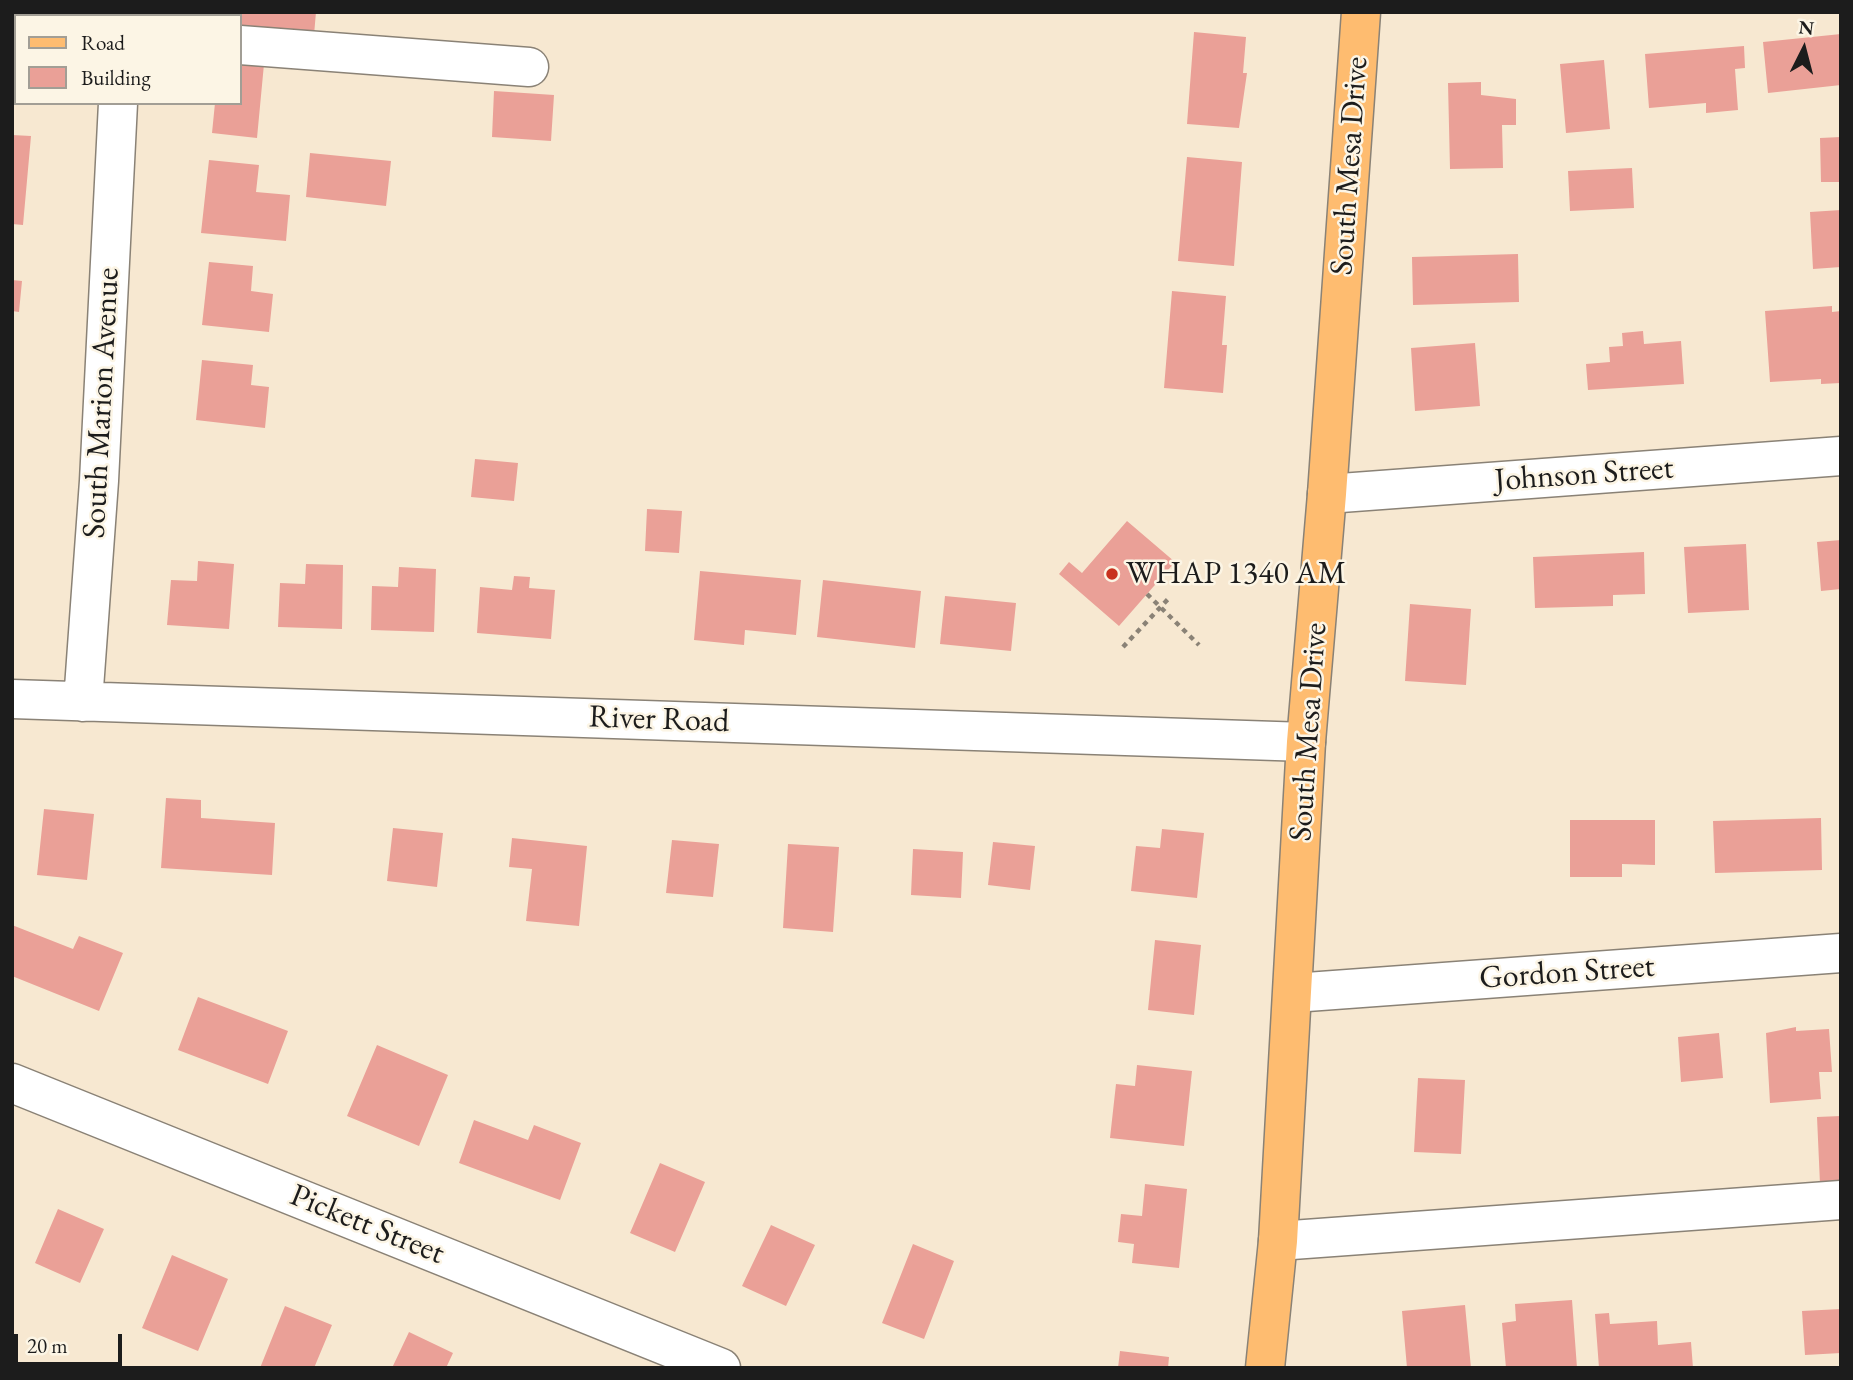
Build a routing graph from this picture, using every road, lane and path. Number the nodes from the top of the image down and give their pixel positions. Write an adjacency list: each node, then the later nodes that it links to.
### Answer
1 (1361, 12): 6 (main road, South Mesa Drive)
2 (242, 45): 3 (street)
3 (529, 66)
4 (118, 105): 13 (street, South Marion Avenue)
5 (1841, 456): 6 (street, Johnson Street)
6 (1327, 494): 14 (main road, South Mesa Drive)
7 (1147, 594): 9 (path)
8 (1170, 597): 9 (path)
9 (1160, 607): 10 (path); 11 (path)
10 (1199, 645)
11 (1123, 647)
12 (12, 699): 13 (street, River Road)
13 (83, 702): 14 (street, River Road)
14 (1306, 742): 16 (main road, South Mesa Drive)
15 (1841, 953): 16 (street, Gordon Street)
16 (1293, 993): 19 (main road, South Mesa Drive)
17 (12, 1083): 20 (street, Pickett Street)
18 (1841, 1199): 19 (street)
19 (1278, 1241): 21 (main road, South Mesa Drive)
20 (721, 1368)
21 (1265, 1368)

